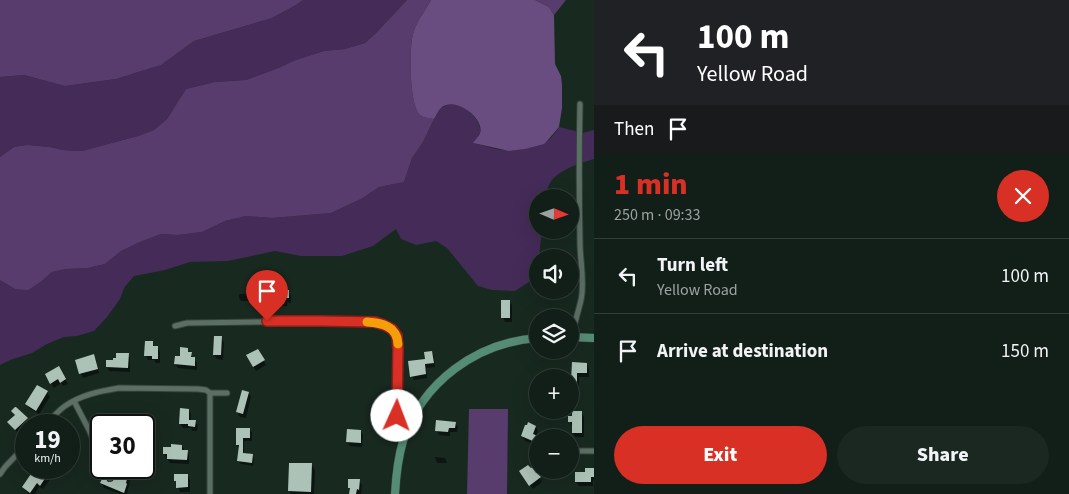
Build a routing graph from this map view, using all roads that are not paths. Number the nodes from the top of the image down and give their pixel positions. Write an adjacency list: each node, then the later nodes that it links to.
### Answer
1 (580, 104): 2 (street)
2 (578, 309)
3 (175, 326): 11 (street)
4 (579, 337): 5 (main road)
5 (594, 338)
6 (529, 339): 11 (main road)
7 (227, 393): 8 (street)
8 (210, 394): 9 (street); 17 (street)
9 (74, 401): 10 (street); 12 (street)
10 (57, 414)
11 (407, 430): 18 (main road)
12 (90, 432)
13 (579, 451): 14 (street)
14 (594, 451)
15 (15, 457): 16 (street)
16 (0, 474)
17 (210, 494)
18 (395, 494)

